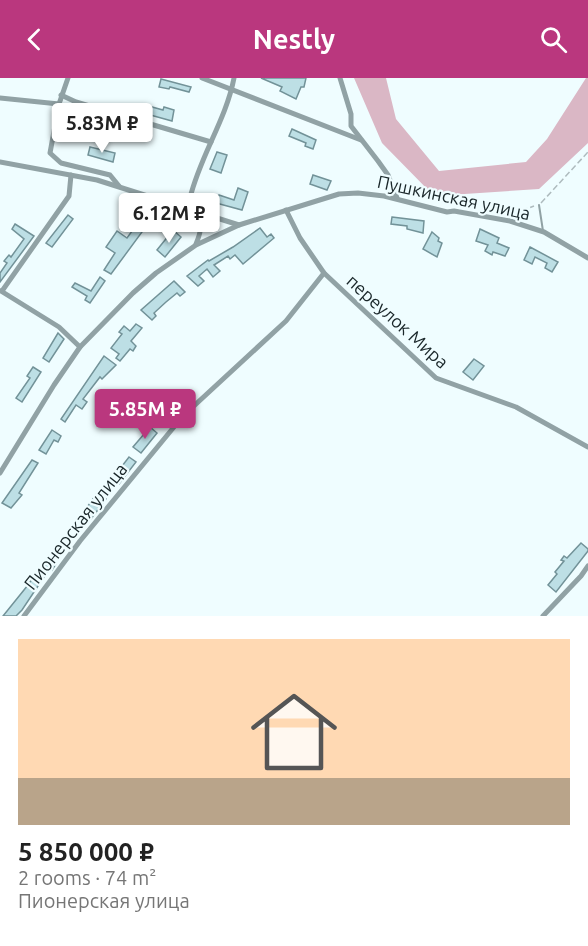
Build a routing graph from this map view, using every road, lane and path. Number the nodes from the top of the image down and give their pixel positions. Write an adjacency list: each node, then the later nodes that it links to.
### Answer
1 (68, 78): 6 (street)
2 (202, 78): 5 (street)
3 (234, 78): 5 (street)
4 (340, 78): 9 (street)
5 (232, 90): 9 (street); 10 (street)
6 (62, 95): 8 (street); 10 (street)
7 (0, 98): 8 (street)
8 (59, 104): 14 (street)
9 (361, 140): 15 (street)
10 (211, 142): 17 (street)
11 (588, 152): 16 (path)
12 (0, 162): 13 (street)
13 (71, 175): 14 (street); 25 (street)
14 (120, 187): 17 (street)
15 (397, 198): 18 (street, Пушкинская улица); 19 (street, Пушкинская улица)
16 (539, 205): 19 (path); 21 (lane)
17 (194, 210): 20 (street); 22 (street)
18 (286, 210): 20 (street, Пушкинская улица); 24 (street, переулок Мира)
19 (510, 221): 21 (street, Пушкинская улица)
20 (239, 225): 22 (street, Пушкинская улица)
21 (544, 232): 23 (street, Пушкинская улица)
22 (195, 245): 26 (street, Пушкинская улица)
23 (588, 258)
24 (324, 273): 27 (street, переулок Мира); 32 (street, Пионерская улица)
25 (1, 290): 26 (street)
26 (80, 347): 29 (street, Пушкинская улица)
27 (588, 447)
28 (0, 455): 29 (street)
29 (8, 461): 30 (street, Пушкинская улица)
30 (0, 473)
31 (588, 566): 33 (street)
32 (24, 616)
33 (543, 616)

